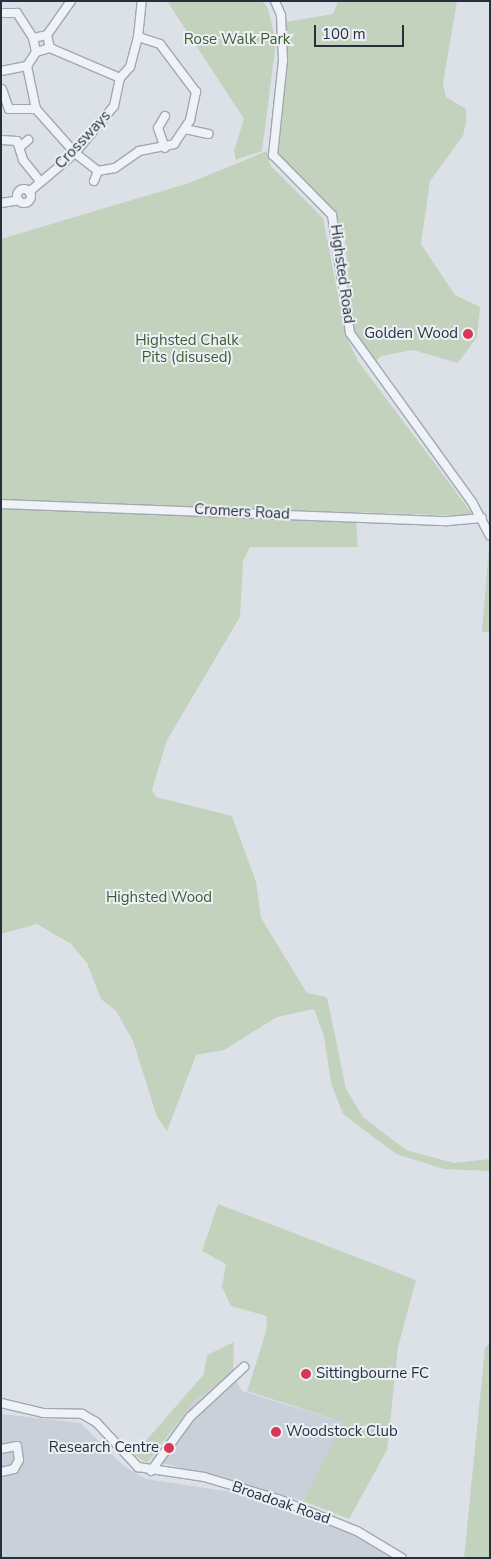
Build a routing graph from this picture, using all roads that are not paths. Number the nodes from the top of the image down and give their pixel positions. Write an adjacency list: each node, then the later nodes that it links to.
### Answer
1 (71, 1): 5 (street)
2 (275, 1): 32 (street, Highsted Road)
3 (142, 5): 6 (street, Crossways)
4 (1, 13): 7 (street)
5 (47, 35): 7 (street); 8 (street)
6 (138, 37): 12 (street, Crossways); 18 (street)
7 (33, 38): 9 (street)
8 (50, 48): 9 (street); 12 (street)
9 (36, 52): 10 (street)
10 (27, 66): 11 (street); 14 (street)
11 (1, 71)
12 (120, 78): 24 (street, Crossways)
13 (2, 89): 15 (street)
14 (36, 109): 15 (street); 24 (street)
15 (8, 110): 17 (street)
16 (164, 116): 23 (street)
17 (10, 120)
18 (186, 129): 19 (street); 23 (street)
19 (208, 134)
20 (2, 140): 22 (street)
21 (28, 140): 22 (street)
22 (20, 147): 25 (street, Crossways)
23 (165, 148): 27 (street)
24 (75, 153): 27 (street); 29 (street, Crossways)
25 (23, 160): 26 (street); 29 (street, Crossways)
26 (13, 163)
27 (98, 171): 28 (street)
28 (94, 181)
29 (41, 182): 30 (street, Crossways)
30 (1, 203)
31 (1, 504): 32 (street, Cromers Road)
32 (482, 518): 33 (street, Highsted Road)
33 (489, 533)
34 (244, 1367): 37 (street)
35 (1, 1403): 37 (street, Broadoak Road)
36 (1, 1449): 38 (street)
37 (151, 1471): 39 (street, Broadoak Road)
38 (1, 1472)
39 (402, 1558)

